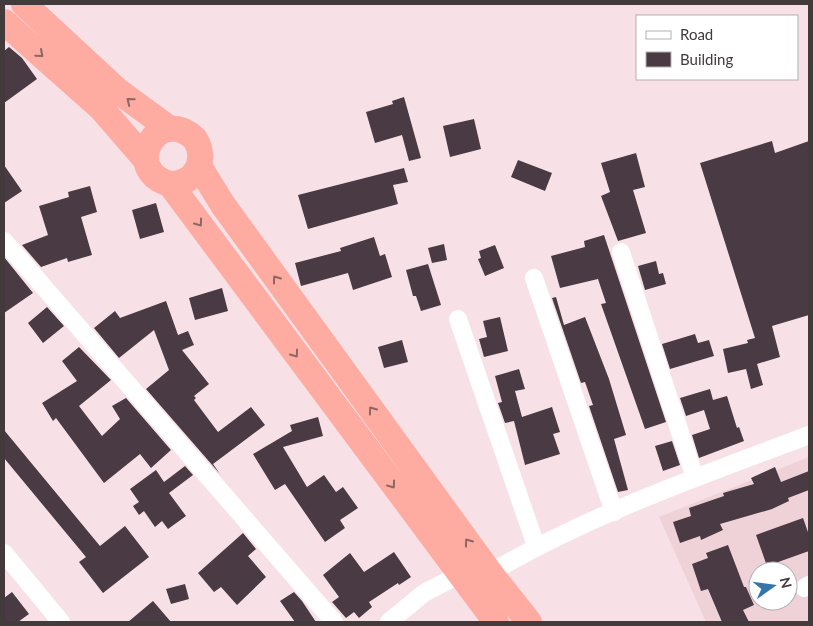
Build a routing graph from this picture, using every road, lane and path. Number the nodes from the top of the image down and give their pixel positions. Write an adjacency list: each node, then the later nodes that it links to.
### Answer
1 (24, 4): 3 (highway, one-way to 1)
2 (4, 22): 4 (highway, one-way to 4)
3 (170, 129): 4 (highway); 5 (highway)
4 (146, 160): 6 (highway)
5 (199, 166): 6 (highway); 16 (highway, one-way to 5)
6 (170, 184): 17 (highway, one-way to 17)
7 (4, 241): 19 (street)
8 (621, 252): 12 (street)
9 (534, 278): 13 (street)
10 (458, 319): 14 (street)
11 (809, 435): 12 (street)
12 (695, 478): 13 (street)
13 (614, 512): 14 (street)
14 (536, 546): 16 (street)
15 (4, 553): 18 (street)
16 (490, 573): 22 (highway)
17 (459, 576): 20 (street); 21 (highway)
18 (61, 622)
19 (334, 622)
20 (389, 622)
21 (496, 622)
22 (529, 622)

